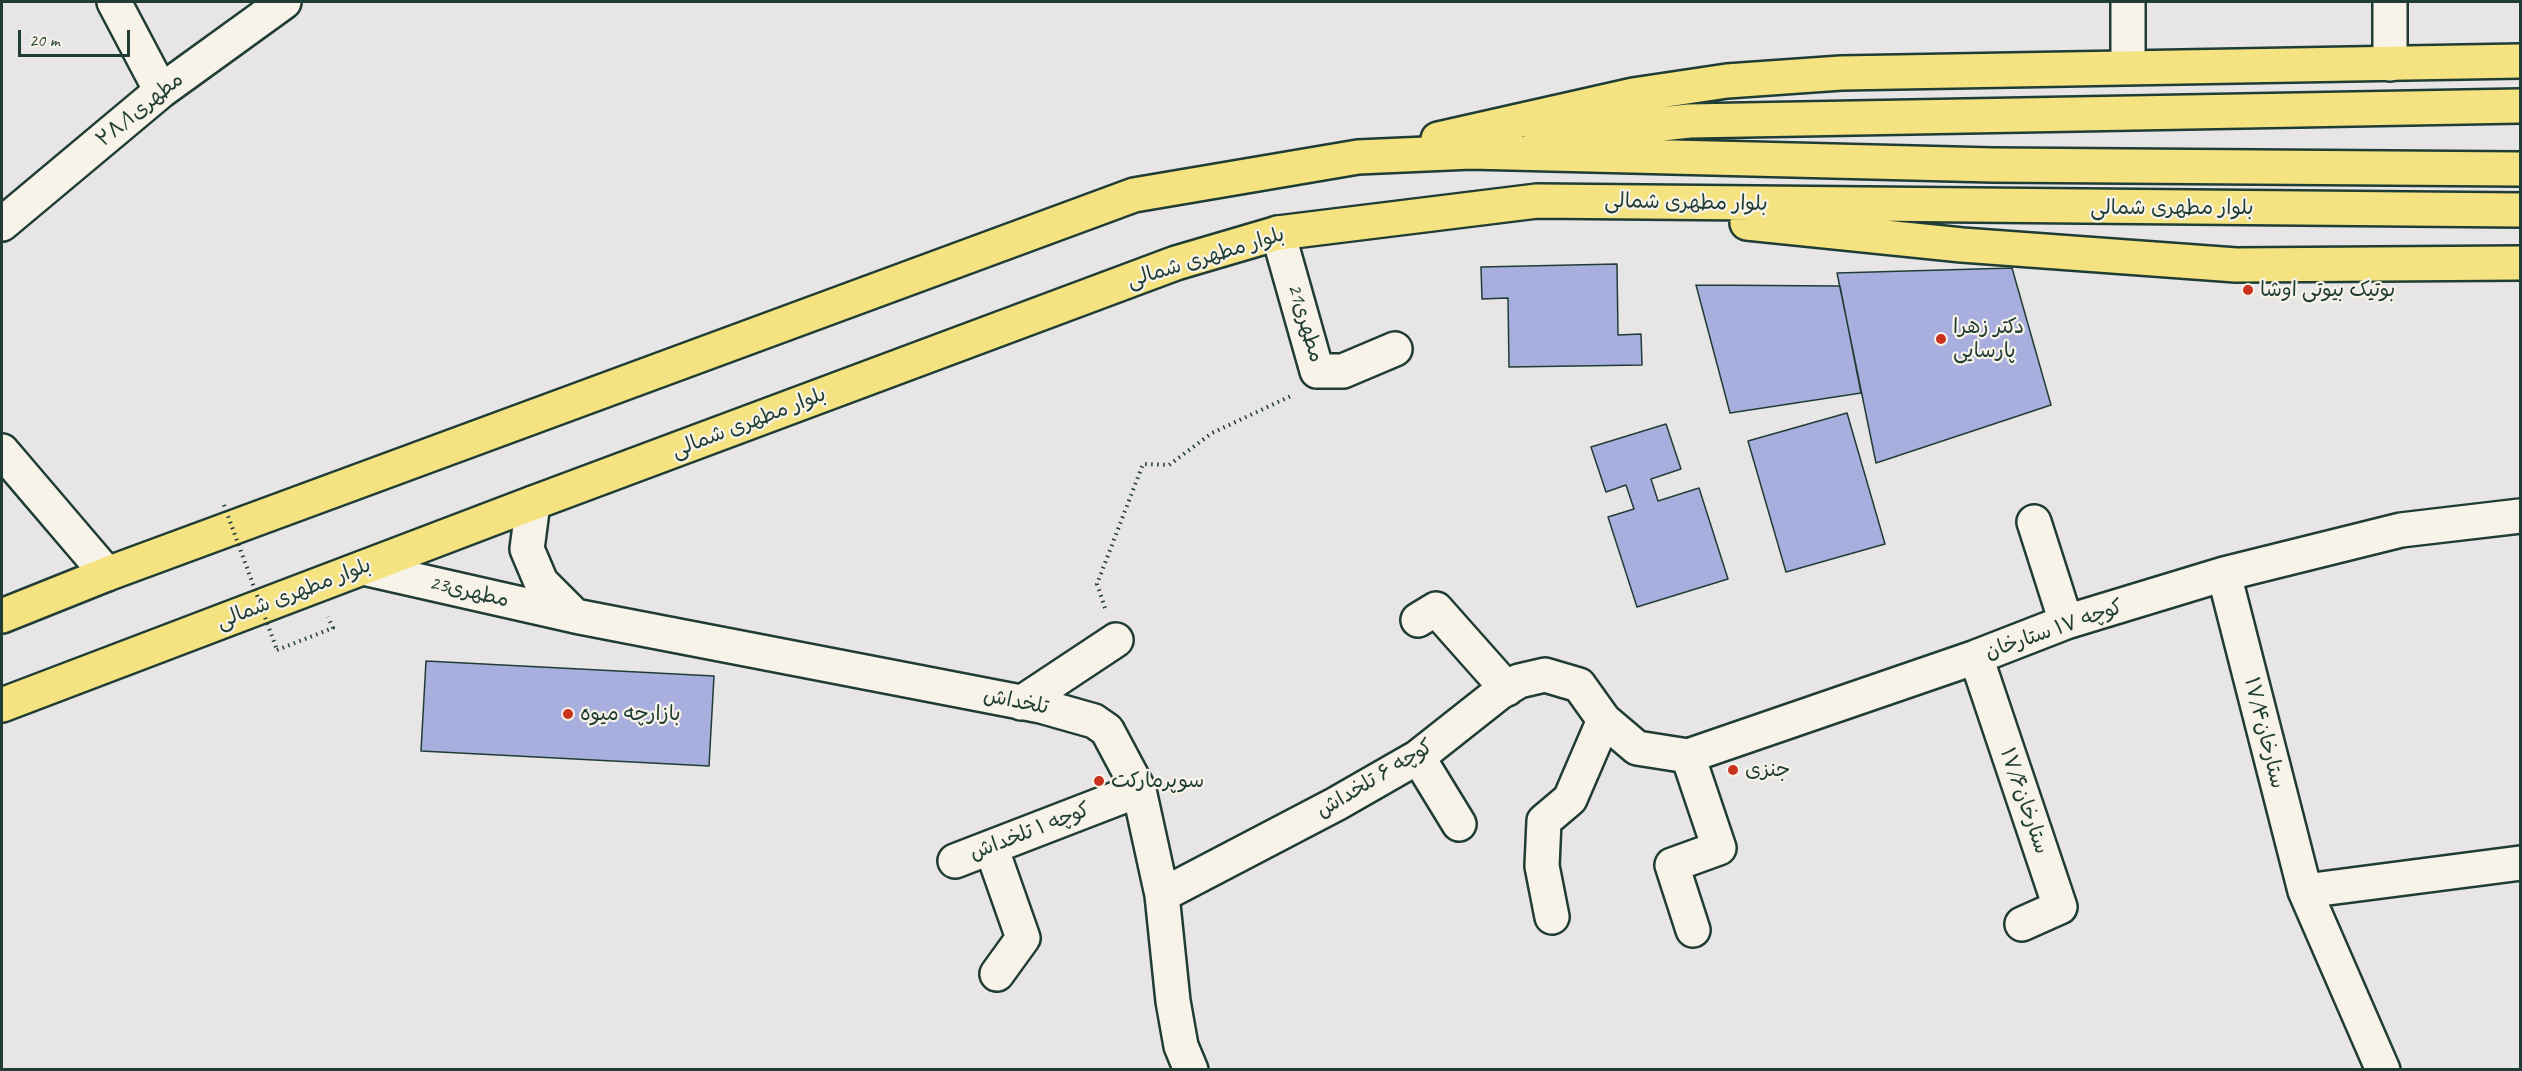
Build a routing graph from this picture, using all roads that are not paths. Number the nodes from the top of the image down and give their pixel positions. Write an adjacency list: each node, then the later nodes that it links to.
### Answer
1 (114, 2): 8 (street)
2 (284, 2): 8 (street, مطهری۲۸/۱)
3 (2128, 2): 7 (street)
4 (2390, 2): 6 (street)
5 (2520, 61): 6 (main road)
6 (2390, 64): 7 (main road)
7 (2128, 66): 10 (main road)
8 (161, 91): 14 (street, مطهری۲۸/۱)
9 (2520, 106): 10 (main road)
10 (1358, 157): 11 (main road, بلوار مطهرى شمالى); 23 (main road, بلوار مطهرى شمالى)
11 (2520, 169)
12 (1537, 201): 13 (main road, بلوار مطهرى شمالى); 15 (main road, بلوار مطهرى شمالى); 16 (main road)
13 (2520, 210)
14 (2, 224)
15 (1278, 233): 17 (street, 21مطهرى); 19 (main road, بلوار مطهرى شمالى)
16 (2520, 263)
17 (1395, 349)
18 (2, 451): 23 (street)
19 (533, 503): 22 (main road, بلوار مطهرى شمالى); 26 (street)
20 (2520, 516): 24 (street, کوچه ۱۷ ستارخان)
21 (2034, 522): 28 (street)
22 (363, 568): 26 (street, 23مطهرى); 33 (main road, بلوار مطهرى شمالى)
23 (107, 574): 25 (main road, بلوار مطهرى شمالى)
24 (2224, 574): 28 (street, کوچه ۱۷ ستارخان); 42 (street, ستارخان۱۷/۴)
25 (2, 616)
26 (575, 616): 32 (street, تلخداش)
27 (1418, 620): 31 (street)
28 (2066, 622): 30 (street, کوچه ۱۷ ستارخان)
29 (1116, 639): 32 (street)
30 (1976, 657): 35 (street, کوچه ۱۷ ستارخان); 45 (street, ستارخان۱۷/۶)
31 (1506, 688): 34 (street, کوچه ۶ تلخداش); 36 (street, کوچه ۶ تلخداش)
32 (1021, 703): 37 (street, تلخداش)
33 (2, 705)
34 (1604, 720): 35 (street, کوچه ۱۷ ستارخان); 44 (street)
35 (1688, 756): 46 (street)
36 (1418, 757): 38 (street); 43 (street, کوچه ۶ تلخداش)
37 (1139, 790): 39 (street, کوچه ۱ تلخداش); 43 (street, تلخداش)
38 (1459, 824)
39 (991, 847): 40 (street, کوچه ۱ تلخداش); 47 (street)
40 (955, 861)
41 (2520, 863): 42 (street)
42 (2305, 891): 49 (street, ستارخان۱۷/۴)
43 (1162, 895): 48 (street, تلخداش)
44 (1552, 917)
45 (2022, 924)
46 (1693, 930)
47 (997, 974)
48 (1191, 1070)
49 (2384, 1070)

